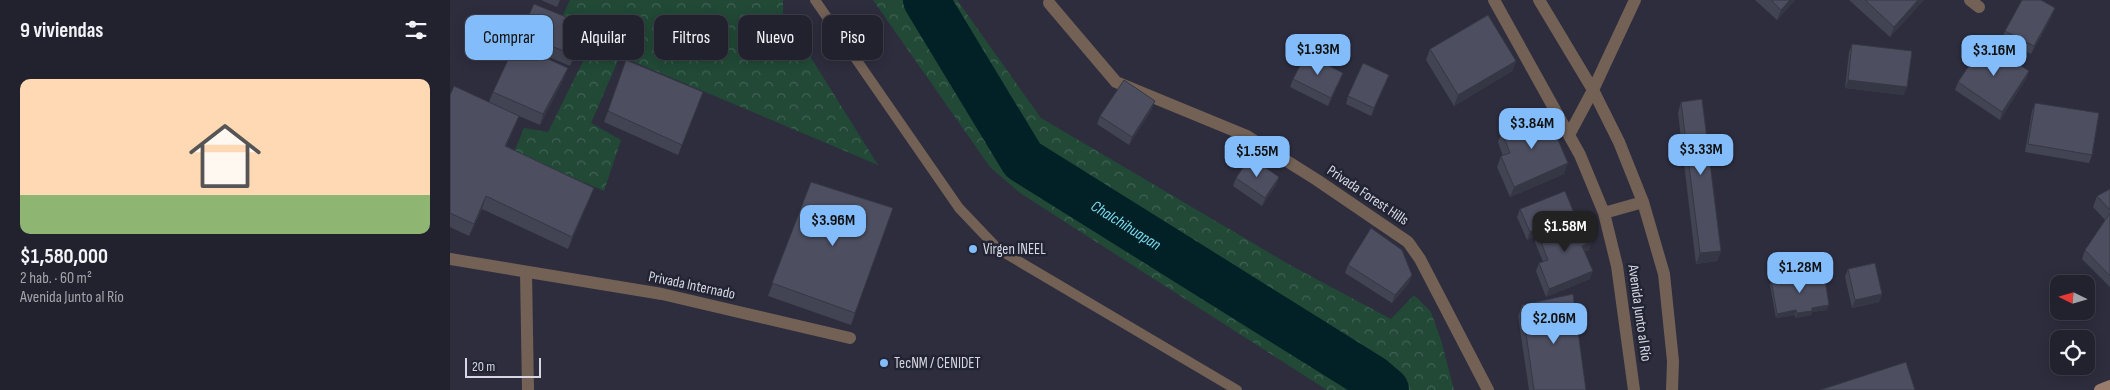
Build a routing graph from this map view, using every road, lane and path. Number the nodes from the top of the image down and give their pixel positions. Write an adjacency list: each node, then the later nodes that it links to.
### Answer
1 (815, 0): 15 (lane)
2 (1494, 0): 7 (street, Avenida Junto al Río)
3 (1539, 0): 6 (street, Avenida Junto al Río)
4 (1635, 0): 6 (street)
5 (1049, 3): 16 (street, Privada Forest Hills)
6 (1593, 90): 7 (street); 8 (street, Avenida Junto al Río)
7 (1569, 135): 9 (street, Avenida Junto al Río)
8 (1643, 202): 9 (street); 18 (street, Avenida Junto al Río)
9 (1604, 213): 17 (street, Avenida Junto al Río)
10 (450, 259): 11 (street, Privada Internado)
11 (526, 272): 12 (street, Privada Internado); 14 (street)
12 (850, 338)
13 (2110, 386): 19 (main road)
14 (528, 390)
15 (1237, 390)
16 (1488, 390)
17 (1634, 390)
18 (1672, 390)
19 (2100, 390)

